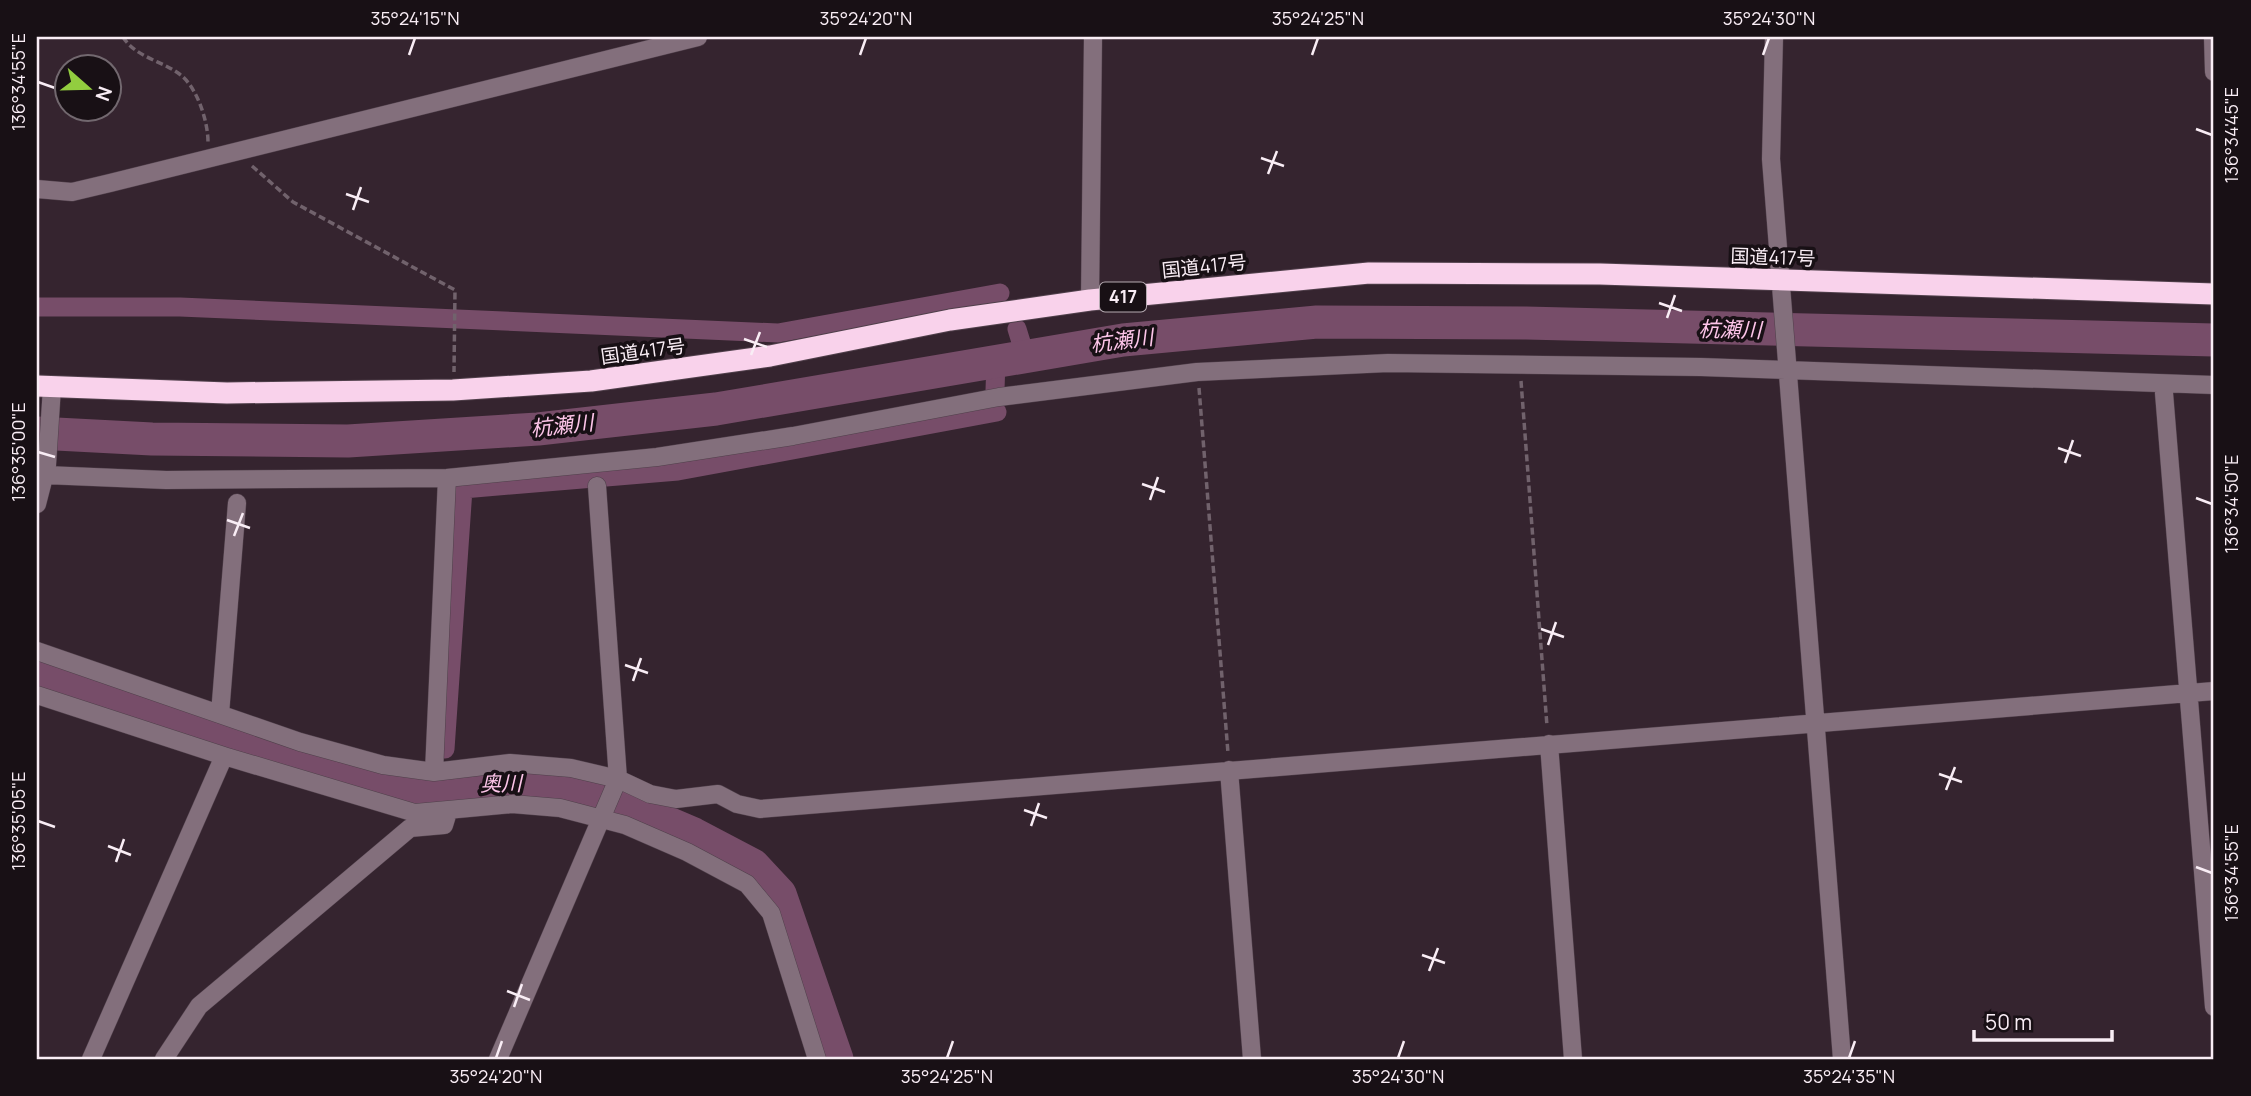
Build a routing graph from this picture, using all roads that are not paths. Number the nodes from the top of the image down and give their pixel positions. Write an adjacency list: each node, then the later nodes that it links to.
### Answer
1 (698, 37): 6 (street)
2 (1093, 37): 9 (street)
3 (1774, 37): 7 (street)
4 (2213, 37): 5 (street)
5 (2214, 72)
6 (37, 189)
7 (1781, 281): 8 (highway, 国道417号 / 417); 9 (highway, 国道417号 / 417); 10 (street)
8 (2214, 294)
9 (1090, 300): 12 (highway, 国道417号 / 417)
10 (1789, 368): 11 (street); 15 (street); 24 (street)
11 (2214, 385)
12 (47, 390): 14 (street)
13 (2164, 393): 21 (street)
14 (46, 470): 15 (street); 18 (street)
15 (447, 478): 28 (street)
16 (597, 486): 29 (street)
17 (237, 503): 23 (street)
18 (37, 504)
19 (37, 651): 23 (street)
20 (2214, 691): 21 (street)
21 (2189, 692): 24 (street); 32 (street)
22 (37, 695): 26 (street)
23 (220, 714): 28 (street)
24 (1816, 723): 25 (street); 39 (street)
25 (1549, 744): 27 (street); 38 (street)
26 (224, 756): 30 (street); 33 (street)
27 (1229, 770): 29 (street); 37 (street)
28 (435, 772): 29 (street)
29 (618, 779): 31 (street)
30 (449, 812): 31 (street); 34 (street)
31 (605, 817): 35 (street); 36 (street)
32 (2214, 1007)
33 (91, 1059)
34 (164, 1059)
35 (498, 1059)
36 (817, 1059)
37 (1252, 1059)
38 (1573, 1059)
39 (1842, 1059)

